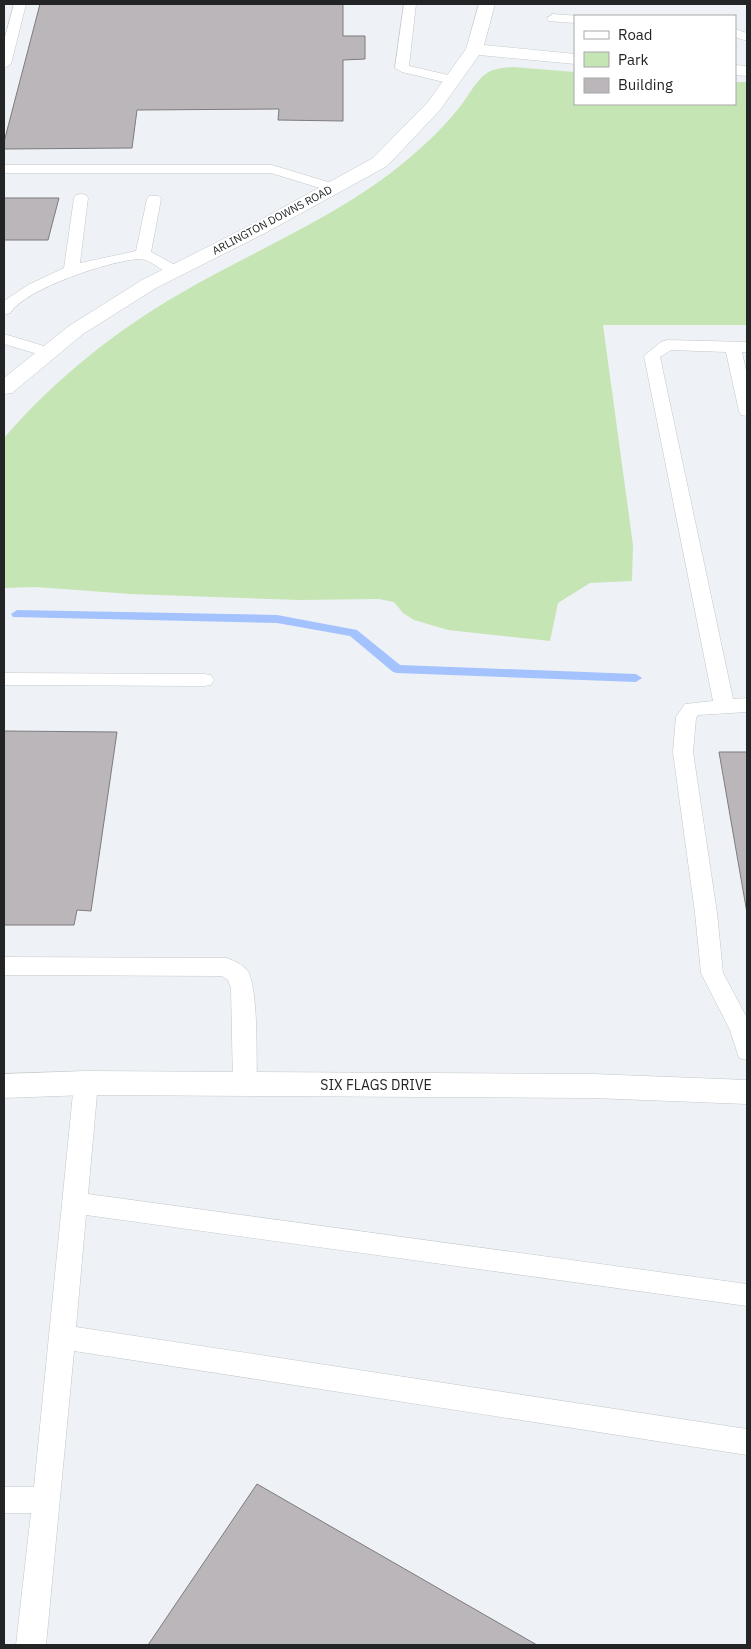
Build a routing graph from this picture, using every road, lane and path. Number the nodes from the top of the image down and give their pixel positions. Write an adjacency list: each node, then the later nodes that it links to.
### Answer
1 (20, 4): 8 (lane)
2 (410, 4): 9 (lane)
3 (488, 4): 6 (street, ARLINGTON DOWNS ROAD)
4 (553, 18): 5 (lane)
5 (574, 19)
6 (474, 49): 7 (street); 9 (street, ARLINGTON DOWNS ROAD)
7 (574, 59)
8 (4, 64)
9 (452, 80): 11 (street, ARLINGTON DOWNS ROAD)
10 (4, 169): 11 (lane)
11 (333, 188): 16 (street, ARLINGTON DOWNS ROAD)
12 (81, 198): 15 (lane)
13 (154, 200): 14 (lane)
14 (143, 254): 15 (lane); 16 (lane)
15 (71, 270): 17 (lane)
16 (176, 271): 20 (street, ARLINGTON DOWNS ROAD)
17 (4, 310)
18 (4, 339): 20 (lane)
19 (741, 347): 22 (lane); 26 (lane)
20 (48, 352): 21 (street, ARLINGTON DOWNS ROAD)
21 (4, 388)
22 (747, 411)
23 (4, 679): 24 (lane)
24 (204, 680)
25 (747, 705): 26 (lane)
26 (724, 706): 28 (lane)
27 (4, 966): 30 (lane)
28 (747, 1051)
29 (86, 1083): 30 (street, SIX FLAGS DRIVE); 31 (street, SIX FLAGS DRIVE); 33 (lane)
30 (245, 1085): 32 (street, SIX FLAGS DRIVE)
31 (4, 1086)
32 (747, 1092)
33 (74, 1203): 34 (lane); 35 (lane)
34 (747, 1295)
35 (62, 1337): 36 (lane); 38 (lane)
36 (747, 1442)
37 (4, 1500): 38 (lane)
38 (47, 1500): 39 (lane)
39 (31, 1645)

